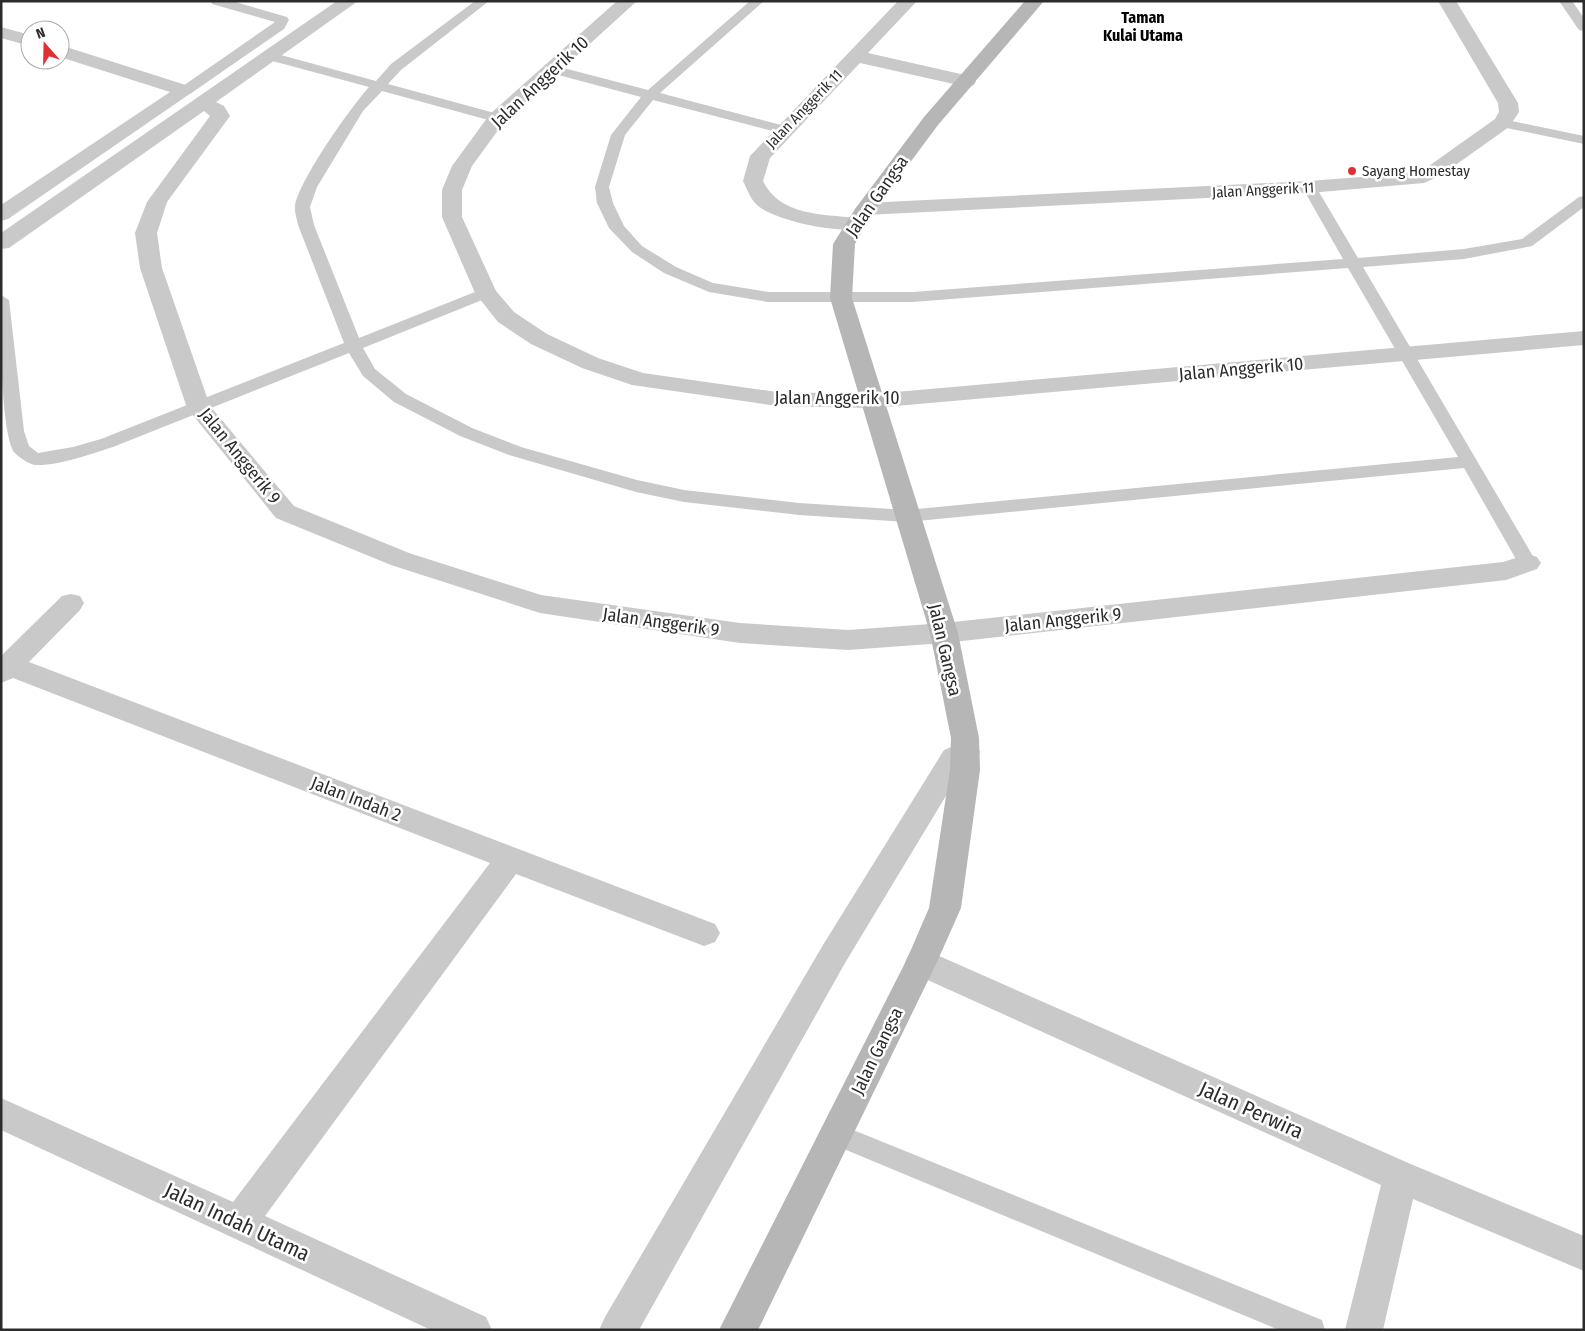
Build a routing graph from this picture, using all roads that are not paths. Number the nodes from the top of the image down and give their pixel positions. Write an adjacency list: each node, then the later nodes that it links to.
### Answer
1 (217, 1): 20 (lane)
2 (483, 1): 18 (lane)
3 (628, 1): 16 (street, Jalan Anggerik 10)
4 (758, 1): 19 (lane)
5 (908, 1): 15 (street, Jalan Anggerik 11)
6 (1035, 1): 17 (street, Jalan Gangsa)
7 (1447, 1): 22 (street)
8 (1565, 1): 10 (lane)
9 (348, 2): 14 (street)
10 (1584, 27)
11 (1, 32): 12 (street)
12 (20, 39)
13 (70, 54): 20 (street)
14 (270, 56): 18 (lane); 20 (street)
15 (855, 56): 17 (street); 23 (street, Jalan Anggerik 11)
16 (552, 69): 19 (lane); 21 (street, Jalan Anggerik 10)
17 (967, 81): 28 (street, Jalan Gangsa)
18 (377, 85): 21 (lane); 35 (lane)
19 (650, 95): 23 (lane); 32 (lane)
20 (194, 97): 27 (street); 29 (street); 38 (street, Jalan Anggerik 9)
21 (497, 118): 31 (street, Jalan Anggerik 10)
22 (1502, 123): 24 (lane); 25 (street, Jalan Anggerik 11)
23 (784, 130): 28 (street, Jalan Anggerik 11)
24 (1584, 140)
25 (1310, 187): 28 (street, Jalan Anggerik 11); 30 (lane)
26 (1584, 200): 30 (lane)
27 (2, 214)
28 (861, 217): 32 (street, Jalan Gangsa)
29 (1, 243)
30 (1353, 263): 32 (lane); 36 (lane)
31 (486, 293): 35 (lane); 37 (street, Jalan Anggerik 10)
32 (841, 298): 37 (street, Jalan Gangsa)
33 (1, 300): 38 (lane)
34 (1584, 338): 36 (street, Jalan Anggerik 10)
35 (354, 347): 38 (lane); 40 (lane)
36 (1407, 354): 37 (street, Jalan Anggerik 10); 39 (lane)
37 (873, 401): 40 (street, Jalan Gangsa)
38 (199, 408): 43 (street, Jalan Anggerik 9)
39 (1469, 462): 40 (lane); 41 (lane)
40 (907, 516): 43 (street, Jalan Gangsa)
41 (1528, 563): 43 (street, Jalan Anggerik 9)
42 (71, 603): 44 (street)
43 (944, 633): 45 (street, Jalan Gangsa)
44 (5, 669): 46 (street, Jalan Indah 2)
45 (966, 752): 48 (street, Jalan Gangsa); 55 (street)
46 (510, 859): 47 (street, Jalan Indah 2); 52 (street)
47 (704, 933)
48 (921, 962): 50 (street, Jalan Gangsa); 51 (street, Jalan Perwira)
49 (1, 1113): 52 (street, Jalan Indah Utama)
50 (836, 1134): 56 (street, Jalan Gangsa); 57 (lane)
51 (1402, 1177): 53 (street, Jalan Perwira); 58 (street)
52 (239, 1222): 54 (street, Jalan Indah Utama)
53 (1584, 1254)
54 (473, 1330)
55 (618, 1330)
56 (738, 1330)
57 (1312, 1330)
58 (1364, 1330)

